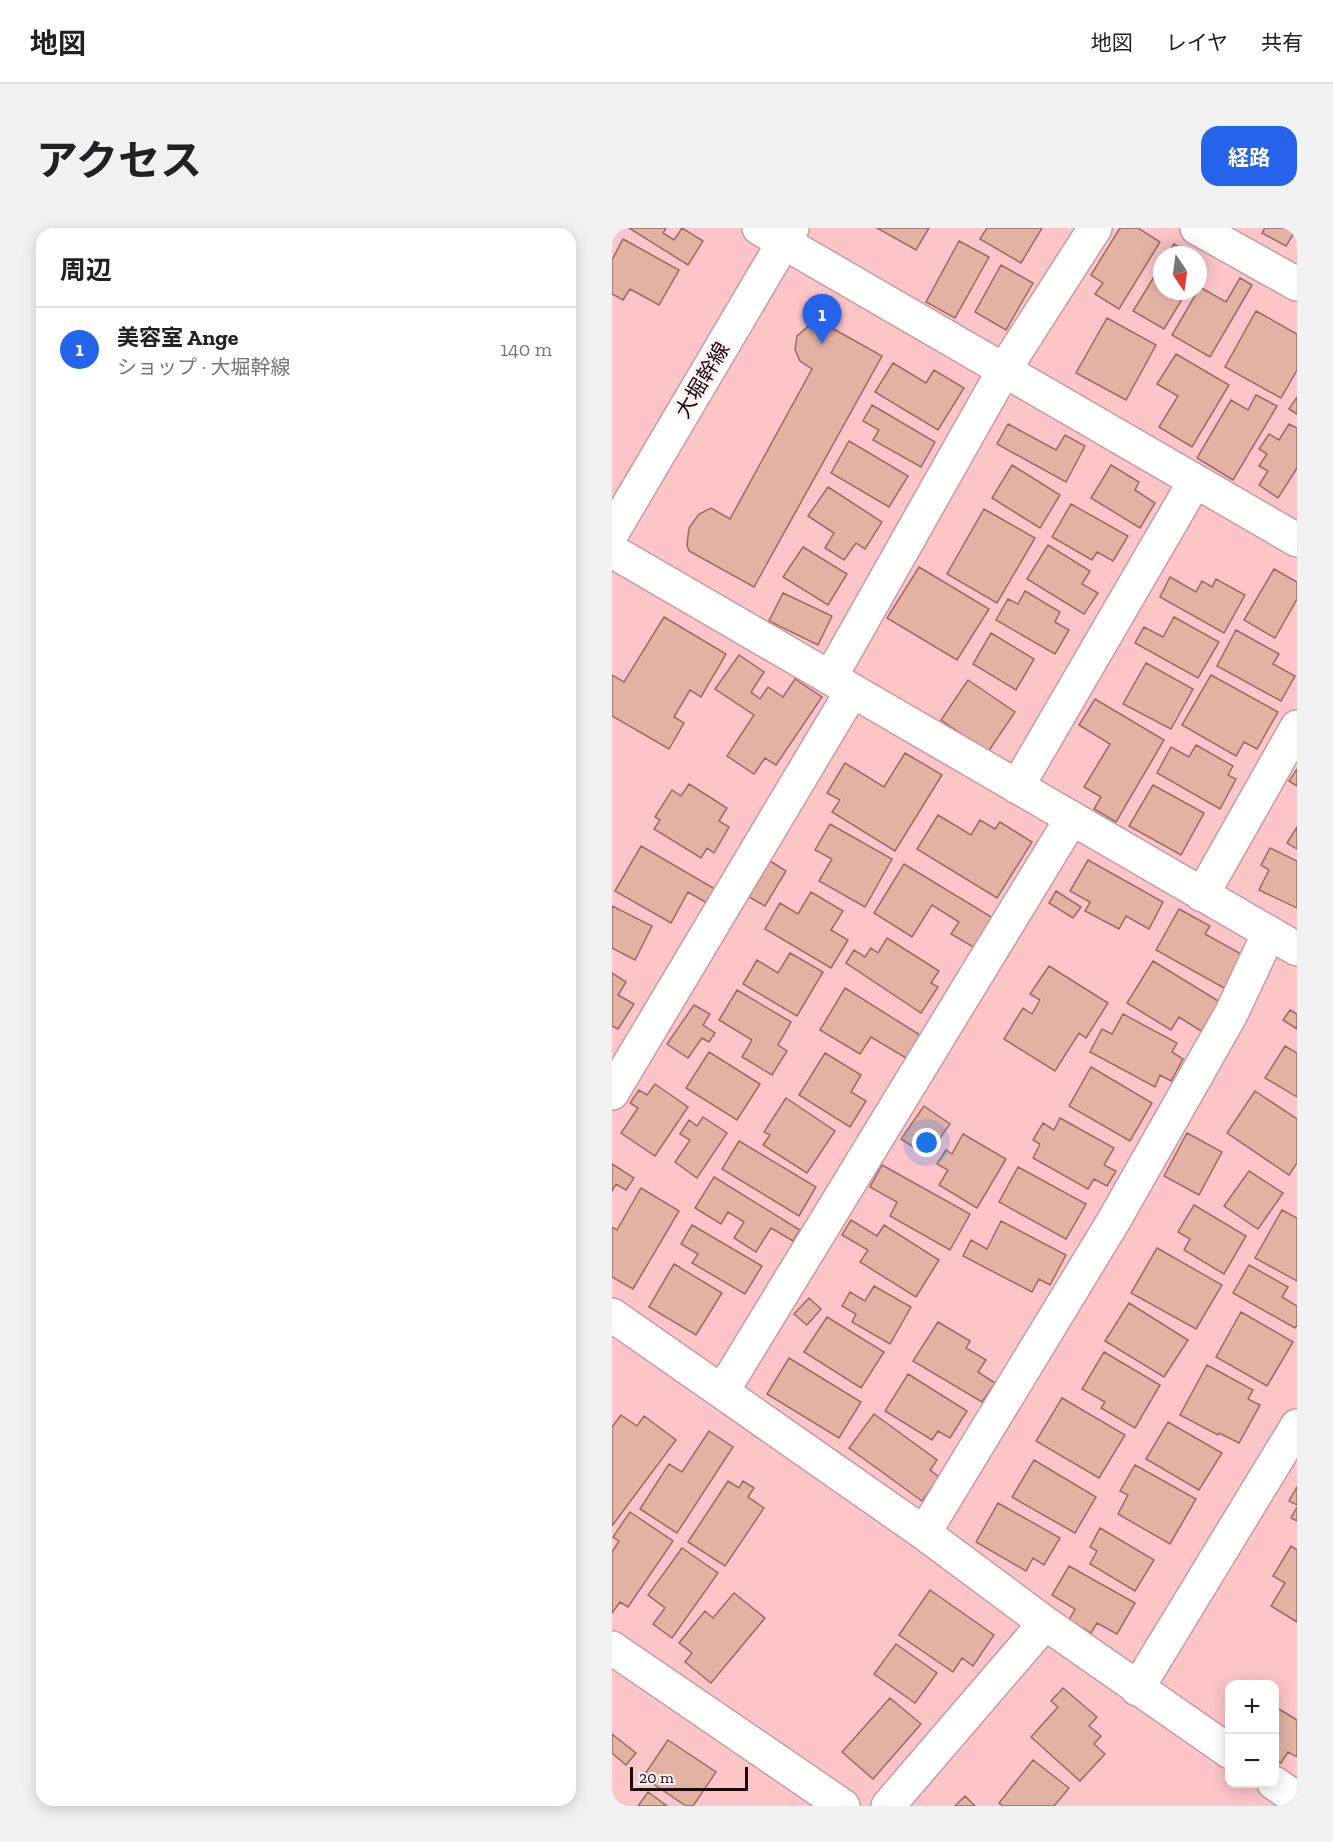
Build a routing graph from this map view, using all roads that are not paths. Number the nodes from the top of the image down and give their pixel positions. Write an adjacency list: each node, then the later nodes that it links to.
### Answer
1 (1095, 228): 5 (street)
2 (1197, 228): 4 (street)
3 (778, 233): 5 (street); 7 (street, 大堀幹線)
4 (1297, 284)
5 (1004, 370): 6 (street); 10 (street)
6 (1195, 480): 8 (street); 12 (street)
7 (612, 533)
8 (1297, 540)
9 (612, 551): 10 (street)
10 (841, 685): 12 (street); 17 (street)
11 (1297, 727): 14 (street)
12 (1017, 787): 13 (street)
13 (1072, 818): 14 (street); 19 (street)
14 (1202, 895): 15 (street)
15 (1269, 933): 16 (street); 21 (street)
16 (1297, 949)
17 (612, 1093)
18 (612, 1315): 19 (street)
19 (722, 1392): 21 (street)
20 (1297, 1426): 24 (street)
21 (924, 1533): 22 (street)
22 (1045, 1623): 24 (street); 29 (street)
23 (618, 1663): 28 (street)
24 (1137, 1689): 25 (street)
25 (1225, 1749)
26 (1279, 1787): 27 (street)
27 (1297, 1799)
28 (843, 1806)
29 (888, 1806)

